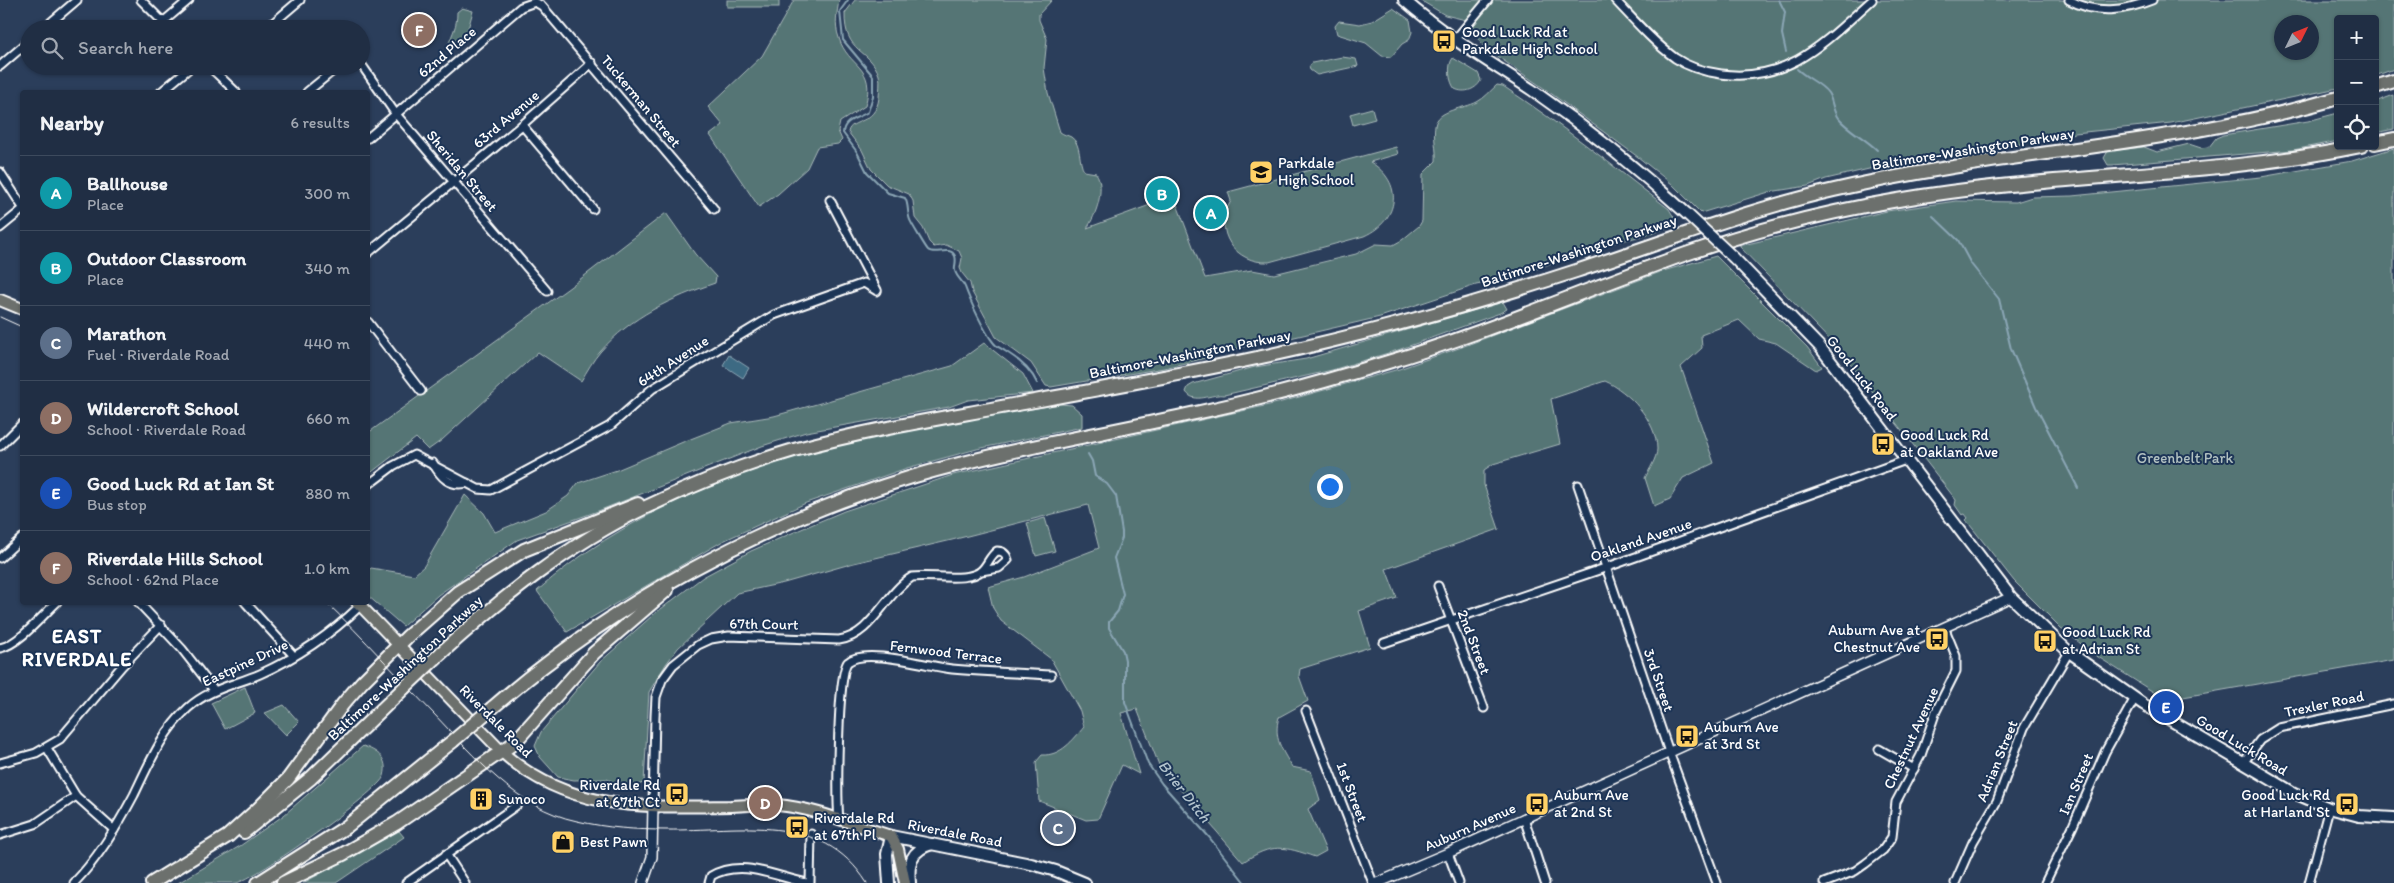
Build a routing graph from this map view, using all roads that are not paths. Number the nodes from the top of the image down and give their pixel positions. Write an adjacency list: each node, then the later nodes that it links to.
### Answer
1 (76, 0): 12 (street)
2 (141, 0): 13 (street)
3 (189, 0): 14 (street)
4 (300, 0): 15 (street)
5 (1404, 0): 16 (main road, Good Luck Road)
6 (1488, 0): 16 (street)
7 (1615, 0): 8 (street)
8 (1872, 0)
9 (2070, 0): 10 (street)
10 (2152, 0)
11 (547, 11): 18 (street, Tuckerman Street); 30 (street, 62nd Place)
12 (53, 20)
13 (161, 20)
14 (165, 20)
15 (277, 20)
16 (1454, 41): 52 (main road, Good Luck Road, bridge)
17 (20, 49): 19 (street)
18 (592, 63): 31 (street, 63rd Avenue); 41 (street, Tuckerman Street)
19 (0, 66)
20 (181, 75): 26 (street)
21 (218, 75): 27 (street)
22 (328, 75): 28 (street)
23 (368, 75): 30 (street, Sheridan Street)
24 (2394, 80): 25 (highway)
25 (2379, 86)
26 (163, 90)
27 (234, 90)
28 (310, 90)
29 (2334, 99): 53 (highway, Baltimore-Washington Parkway)
30 (395, 114): 32 (street, 62nd Place); 37 (street, Sheridan Street)
31 (522, 125): 37 (street, 63rd Avenue); 40 (street)
32 (370, 136)
33 (2394, 139): 34 (highway)
34 (2379, 142)
35 (2337, 150): 57 (highway)
36 (0, 172): 39 (street)
37 (453, 182): 44 (street, 63rd Avenue); 45 (street, Sheridan Street)
38 (830, 200): 54 (street, 64th Avenue)
39 (20, 205)
40 (593, 209)
41 (714, 209)
42 (20, 210): 43 (street)
43 (0, 228)
44 (370, 251)
45 (548, 291)
46 (0, 300): 47 (main road)
47 (20, 308)
48 (370, 325): 49 (street)
49 (421, 390)
50 (20, 426): 51 (street)
51 (0, 446)
52 (1906, 460): 59 (street, Oakland Avenue); 62 (main road, Good Luck Road)
53 (716, 477): 72 (highway); 105 (highway, Baltimore-Washington Parkway, bridge)
54 (370, 484)
55 (1578, 485): 59 (street, 3rd Street)
56 (20, 540): 58 (street)
57 (725, 552): 84 (highway); 106 (highway, bridge)
58 (0, 558)
59 (1605, 568): 68 (street, Oakland Avenue); 85 (street, 3rd Street)
60 (981, 571): 91 (street, 67th Court)
61 (1438, 586): 68 (street, 2nd Street)
62 (2011, 597): 70 (street, Auburn Avenue); 74 (main road, Good Luck Road)
63 (54, 605): 73 (street)
64 (141, 605): 69 (street)
65 (249, 605): 75 (street)
66 (357, 605): 75 (street, Eastpine Drive)
67 (359, 605): 72 (main road, Riverdale Road)
68 (1451, 620): 71 (street, Oakland Avenue); 80 (street, 2nd Street)
69 (161, 625): 77 (street); 82 (street)
70 (1945, 629): 85 (street, Auburn Avenue); 88 (street, Chestnut Avenue)
71 (1384, 642)
72 (400, 645): 84 (main road, Riverdale Road); 104 (highway)
73 (0, 648)
74 (2069, 652): 78 (main road, Good Luck Road); 123 (street, Adrian Street)
75 (294, 656): 77 (street, Eastpine Drive)
76 (1051, 675): 95 (street, Fernwood Terrace)
77 (214, 690): 96 (street, Eastpine Drive)
78 (2135, 698): 86 (main road, Good Luck Road); 124 (street, Ian Street)
79 (2394, 704): 86 (street, Trexler Road)
80 (1484, 708)
81 (1306, 711): 118 (street, 1st Street)
82 (47, 748): 87 (street); 89 (street)
83 (1880, 749): 88 (street)
84 (502, 752): 91 (main road, Riverdale Road); 107 (highway)
85 (1669, 752): 93 (street, Auburn Avenue); 121 (street, 3rd Street)
86 (2244, 762): 92 (main road, Good Luck Road)
87 (0, 763)
88 (1914, 769): 122 (street, Chestnut Avenue)
89 (76, 796): 96 (street); 98 (street)
90 (517, 805): 102 (street)
91 (653, 805): 95 (main road, Riverdale Road); 110 (street)
92 (2329, 808): 94 (main road, Good Luck Road); 125 (street)
93 (1524, 818): 101 (street, Auburn Avenue); 120 (street)
94 (2394, 818)
95 (839, 820): 99 (main road, Riverdale Road)
96 (114, 830): 103 (street, Eastpine Drive)
97 (811, 834): 113 (street)
98 (0, 835)
99 (890, 836): 100 (main road, Riverdale Road); 114 (main road); 115 (main road)
100 (934, 844): 116 (main road); 117 (main road, Riverdale Road)
101 (1448, 853): 118 (street, Auburn Avenue); 119 (street)
102 (446, 854): 108 (street); 109 (street)
103 (74, 883)
104 (152, 883)
105 (165, 883)
106 (258, 883)
107 (283, 883)
108 (406, 883)
109 (465, 883)
110 (643, 883)
111 (709, 883): 112 (street)
112 (807, 883)
113 (810, 883)
114 (889, 883)
115 (905, 883)
116 (910, 883)
117 (1085, 883)
118 (1375, 883)
119 (1460, 883)
120 (1545, 883)
121 (1717, 883)
122 (1824, 883)
123 (1955, 883)
124 (2045, 883)
125 (2309, 883)

